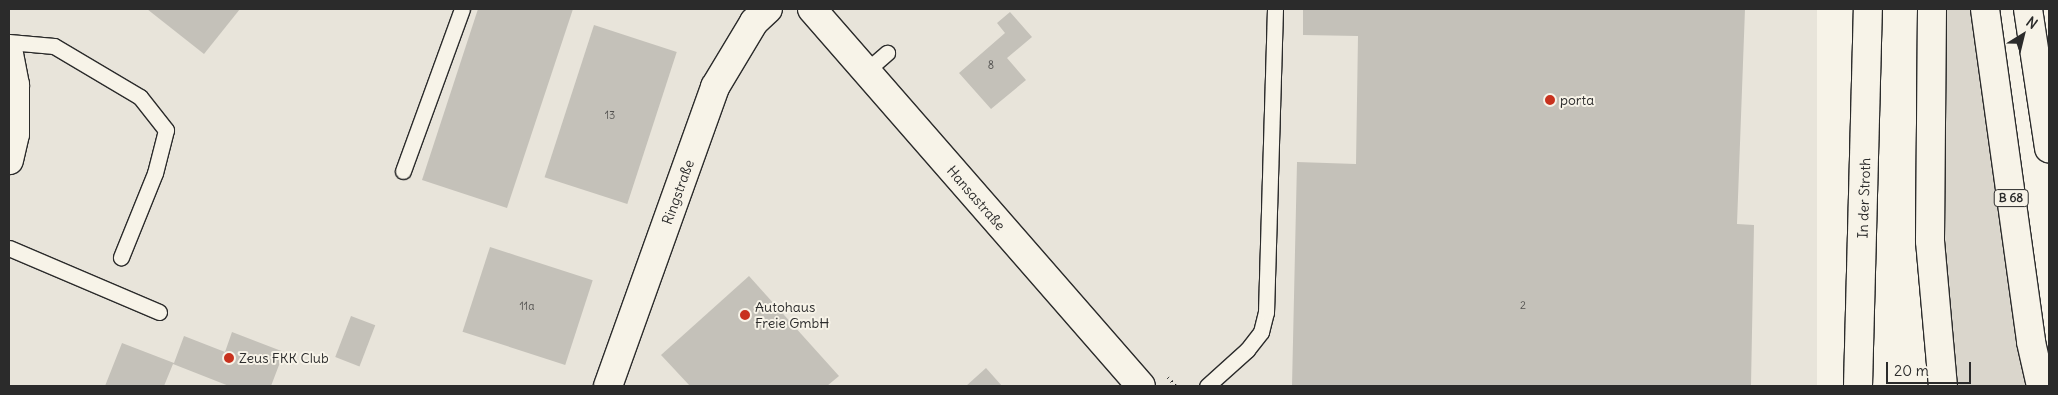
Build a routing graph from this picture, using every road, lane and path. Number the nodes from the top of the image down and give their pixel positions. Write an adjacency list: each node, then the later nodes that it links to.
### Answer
1 (462, 9): 15 (lane)
2 (768, 9): 19 (main road, Ringstraße)
3 (812, 9): 12 (main road, Hansastraße)
4 (1275, 9): 21 (lane)
5 (1868, 9): 22 (main road, In der Stroth)
6 (1932, 9): 23 (main road)
7 (1986, 9): 24 (main road, B 68)
8 (2028, 9): 13 (main road)
9 (9, 42): 17 (lane)
10 (887, 53): 12 (lane)
11 (9, 54): 14 (main road)
12 (866, 71): 20 (main road, Hansastraße)
13 (2049, 148)
14 (9, 160)
15 (403, 171)
16 (9, 248): 18 (lane)
17 (121, 257)
18 (159, 312)
19 (608, 386)
20 (1141, 386)
21 (1207, 386)
22 (1858, 386)
23 (1944, 386)
24 (2041, 386)

